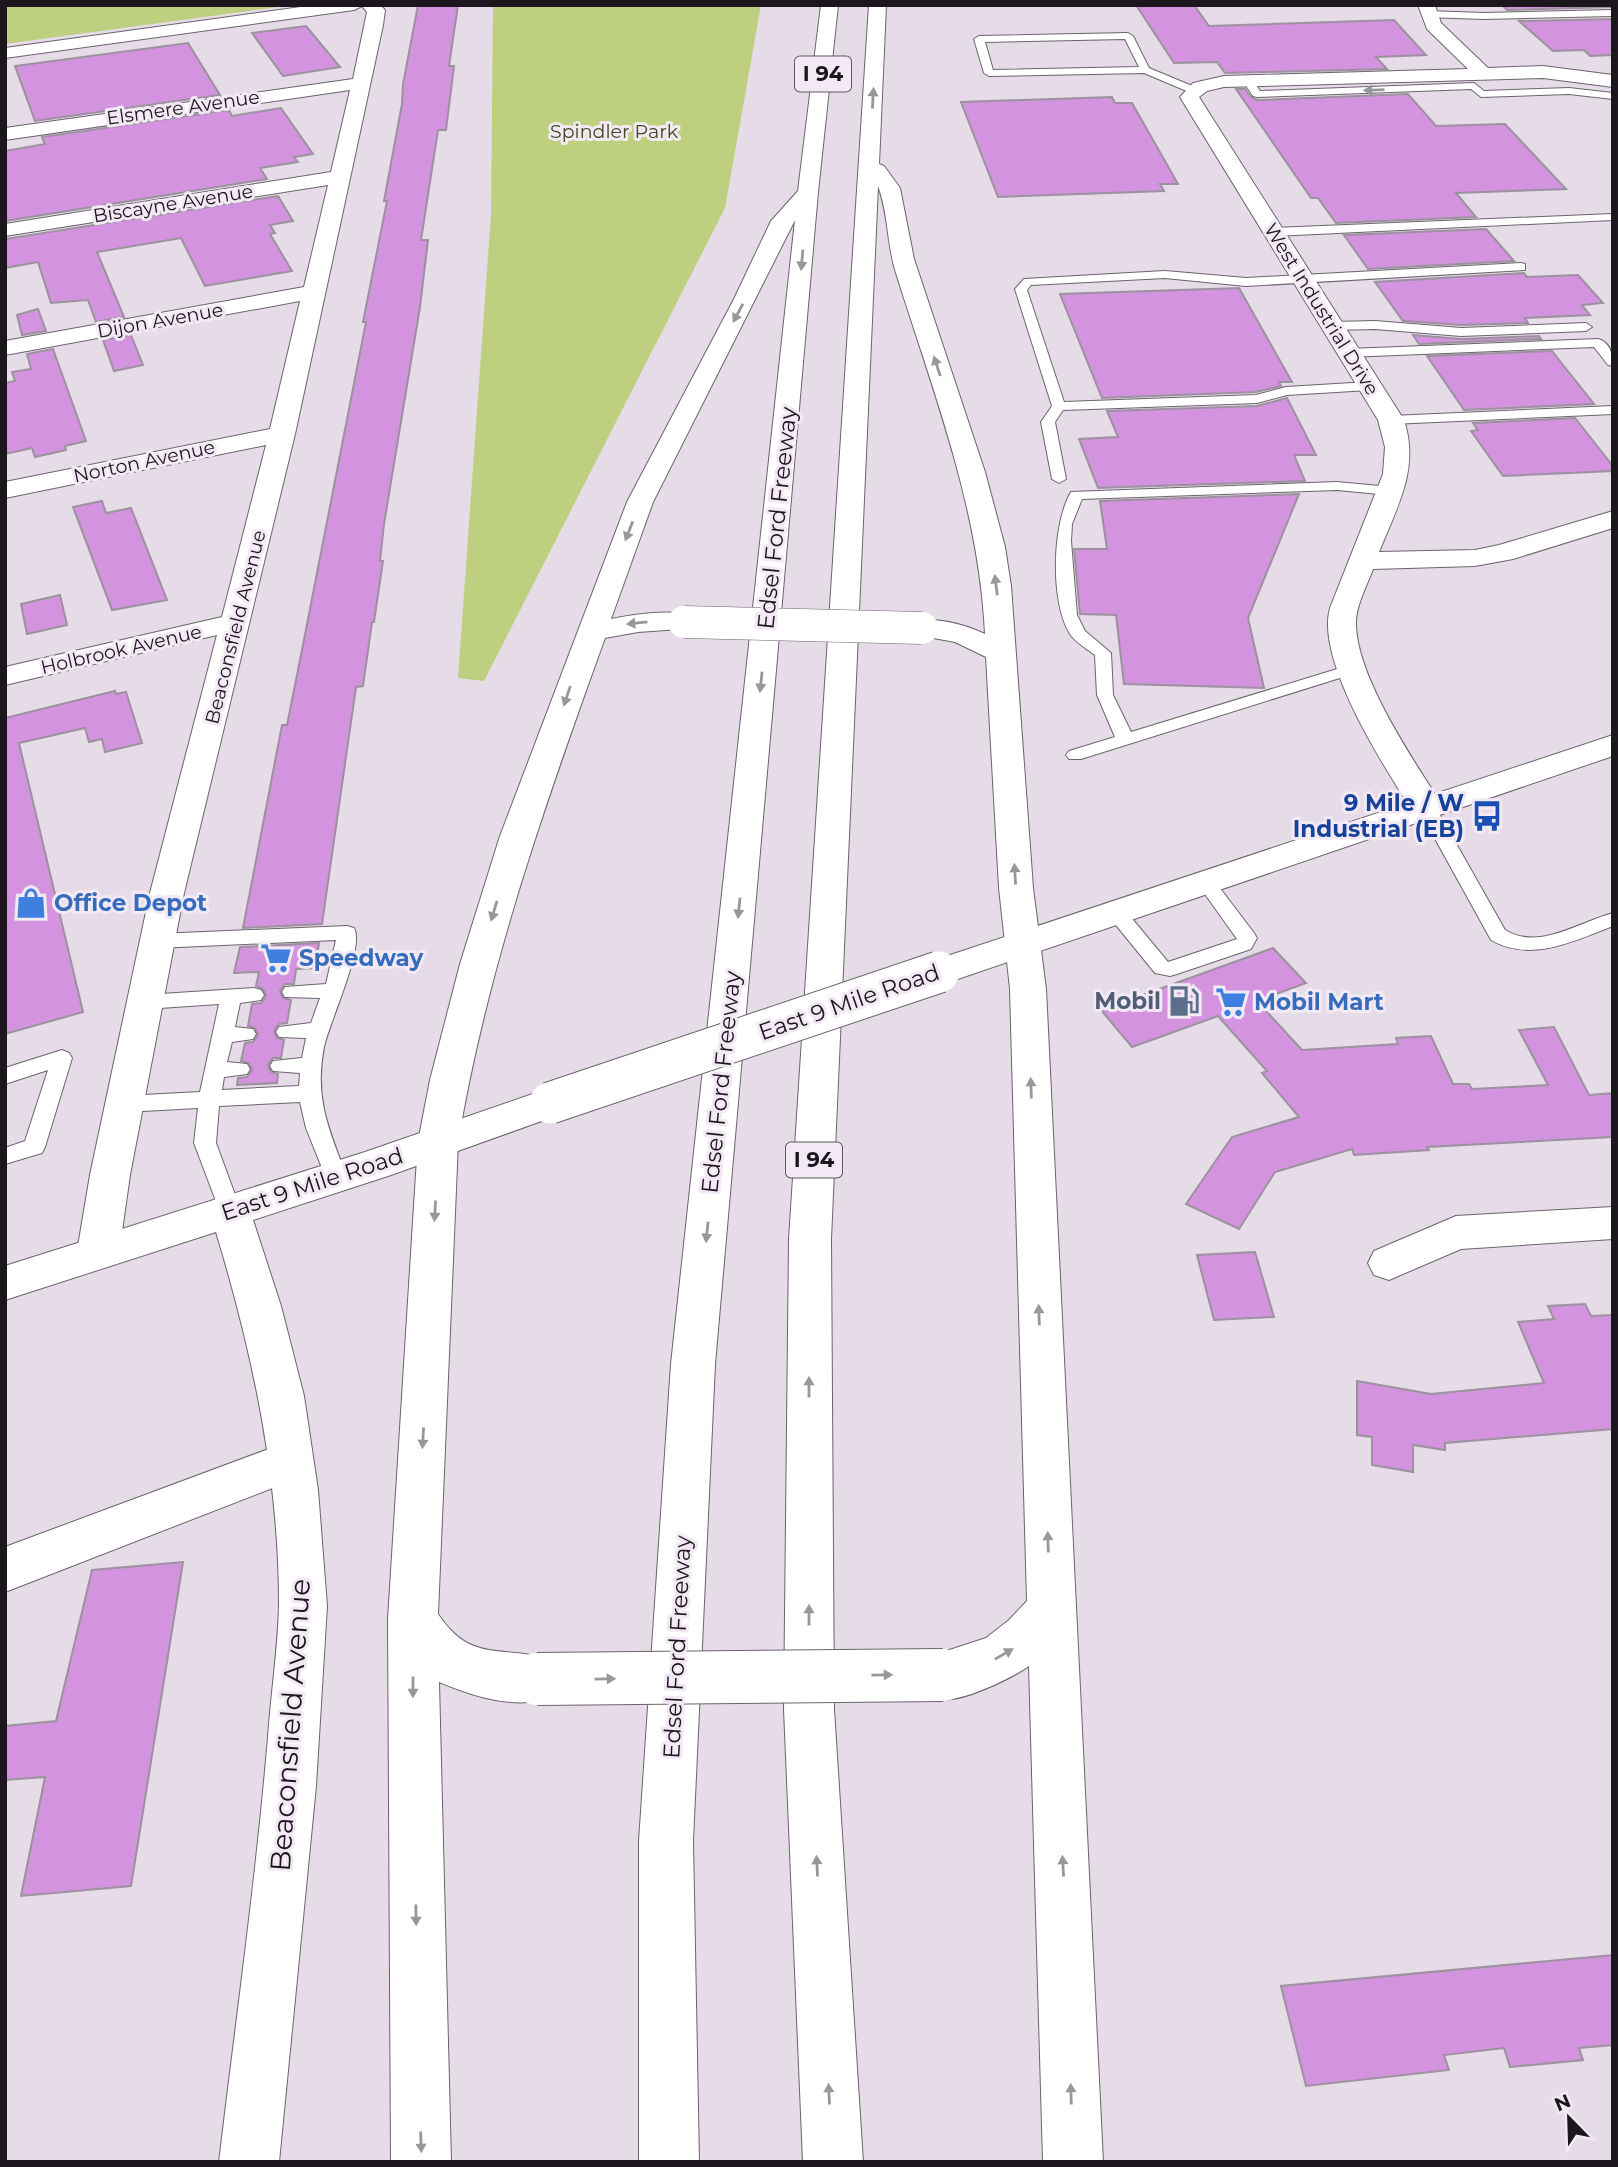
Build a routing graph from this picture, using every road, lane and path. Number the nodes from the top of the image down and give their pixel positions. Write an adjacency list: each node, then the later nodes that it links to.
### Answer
1 (354, 5): 9 (main road)
2 (831, 5): 20 (main road, Edsel Ford Freeway / I 94)
3 (878, 5): 18 (main road, I 94, one-way to 3)
4 (1473, 5): 8 (lane)
5 (370, 6): 14 (main road, Beaconsfield Avenue)
6 (1426, 10): 8 (lane); 11 (main road)
7 (1613, 13): 8 (lane)
8 (1467, 16)
9 (5, 53)
10 (1145, 70): 10 (lane); 15 (lane)
11 (1483, 74): 12 (main road); 13 (main road)
12 (1613, 81)
13 (1436, 82): 15 (main road); 16 (lane)
14 (361, 83): 17 (main road, Elsmere Avenue); 19 (main road, Beaconsfield Avenue)
15 (1193, 90): 23 (main road, West Industrial Drive)
16 (1613, 96)
17 (5, 134)
18 (870, 160): 44 (main road, one-way to 18); 88 (main road, I 94, one-way to 18)
19 (341, 177): 22 (main road, Biscayne Avenue); 26 (main road, Beaconsfield Avenue)
20 (808, 192): 43 (main road, one-way to 43); 87 (main road, Edsel Ford Freeway / I 94, one-way to 87)
21 (1613, 217): 23 (lane)
22 (5, 230)
23 (1274, 232): 25 (main road, West Industrial Drive)
24 (1521, 267): 25 (lane)
25 (1302, 278): 27 (main road, West Industrial Drive); 33 (lane)
26 (315, 292): 29 (main road, Dijon Avenue); 36 (main road, Beaconsfield Avenue)
27 (1332, 326): 28 (lane); 30 (main road, West Industrial Drive)
28 (1586, 327)
29 (5, 348)
30 (1348, 354): 31 (lane); 32 (main road, West Industrial Drive)
31 (1613, 362)
32 (1369, 386): 33 (lane); 35 (main road, West Industrial Drive)
33 (1059, 405): 37 (lane)
34 (1613, 410): 35 (lane)
35 (1391, 420): 39 (main road, West Industrial Drive)
36 (282, 434): 38 (main road, Norton Avenue); 42 (main road, Beaconsfield Avenue)
37 (1059, 479)
38 (5, 490)
39 (1390, 491): 41 (main road, West Industrial Drive); 47 (lane)
40 (1612, 521): 41 (main road)
41 (1362, 561): 45 (main road, West Industrial Drive)
42 (236, 622): 46 (main road, Holbrook Avenue); 54 (main road, Beaconsfield Avenue)
43 (591, 632): 44 (main road, one-way to 43, bridge); 73 (main road, one-way to 73)
44 (1002, 653): 55 (main road, one-way to 44)
45 (1353, 669): 47 (lane); 50 (main road, West Industrial Drive)
46 (5, 676)
47 (1125, 739): 49 (lane)
48 (1613, 745): 50 (main road, East 9 Mile Road)
49 (1075, 755)
50 (1427, 808): 51 (main road, East 9 Mile Road); 53 (lane)
51 (1206, 883): 52 (main road, East 9 Mile Road); 52 (lane)
52 (1117, 914): 55 (main road, East 9 Mile Road)
53 (1613, 919)
54 (157, 941): 56 (lane); 60 (main road, Beaconsfield Avenue)
55 (1024, 941): 73 (main road, East 9 Mile Road, bridge); 83 (main road, one-way to 55)
56 (331, 991): 57 (lane); 61 (lane)
57 (292, 992)
58 (254, 995): 59 (lane)
59 (231, 996): 60 (lane); 64 (lane)
60 (145, 1002): 72 (main road, Beaconsfield Avenue)
61 (317, 1030): 62 (lane); 65 (lane)
62 (286, 1032)
63 (246, 1034): 64 (lane)
64 (223, 1035): 68 (lane)
65 (312, 1065): 66 (lane); 70 (lane)
66 (280, 1066)
67 (240, 1069): 68 (lane)
68 (216, 1070): 71 (lane)
69 (5, 1076): 74 (lane)
70 (311, 1093): 71 (lane); 75 (lane)
71 (209, 1100): 72 (lane); 76 (lane)
72 (124, 1104): 78 (main road, Beaconsfield Avenue)
73 (438, 1142): 75 (main road, East 9 Mile Road); 84 (main road, one-way to 84)
74 (5, 1156)
75 (336, 1177): 76 (main road, East 9 Mile Road)
76 (230, 1211): 78 (main road, East 9 Mile Road); 81 (main road, Beaconsfield Avenue)
77 (1613, 1223): 79 (main road)
78 (98, 1252): 80 (main road, East 9 Mile Road)
79 (1389, 1263)
80 (5, 1283)
81 (290, 1461): 82 (main road); 85 (main road, Beaconsfield Avenue)
82 (5, 1570)
83 (1050, 1611): 84 (main road, one-way to 83, bridge); 89 (main road, one-way to 83)
84 (413, 1619): 86 (main road, one-way to 86)
85 (249, 2162)
86 (421, 2162)
87 (669, 2162)
88 (833, 2162)
89 (1073, 2162)

